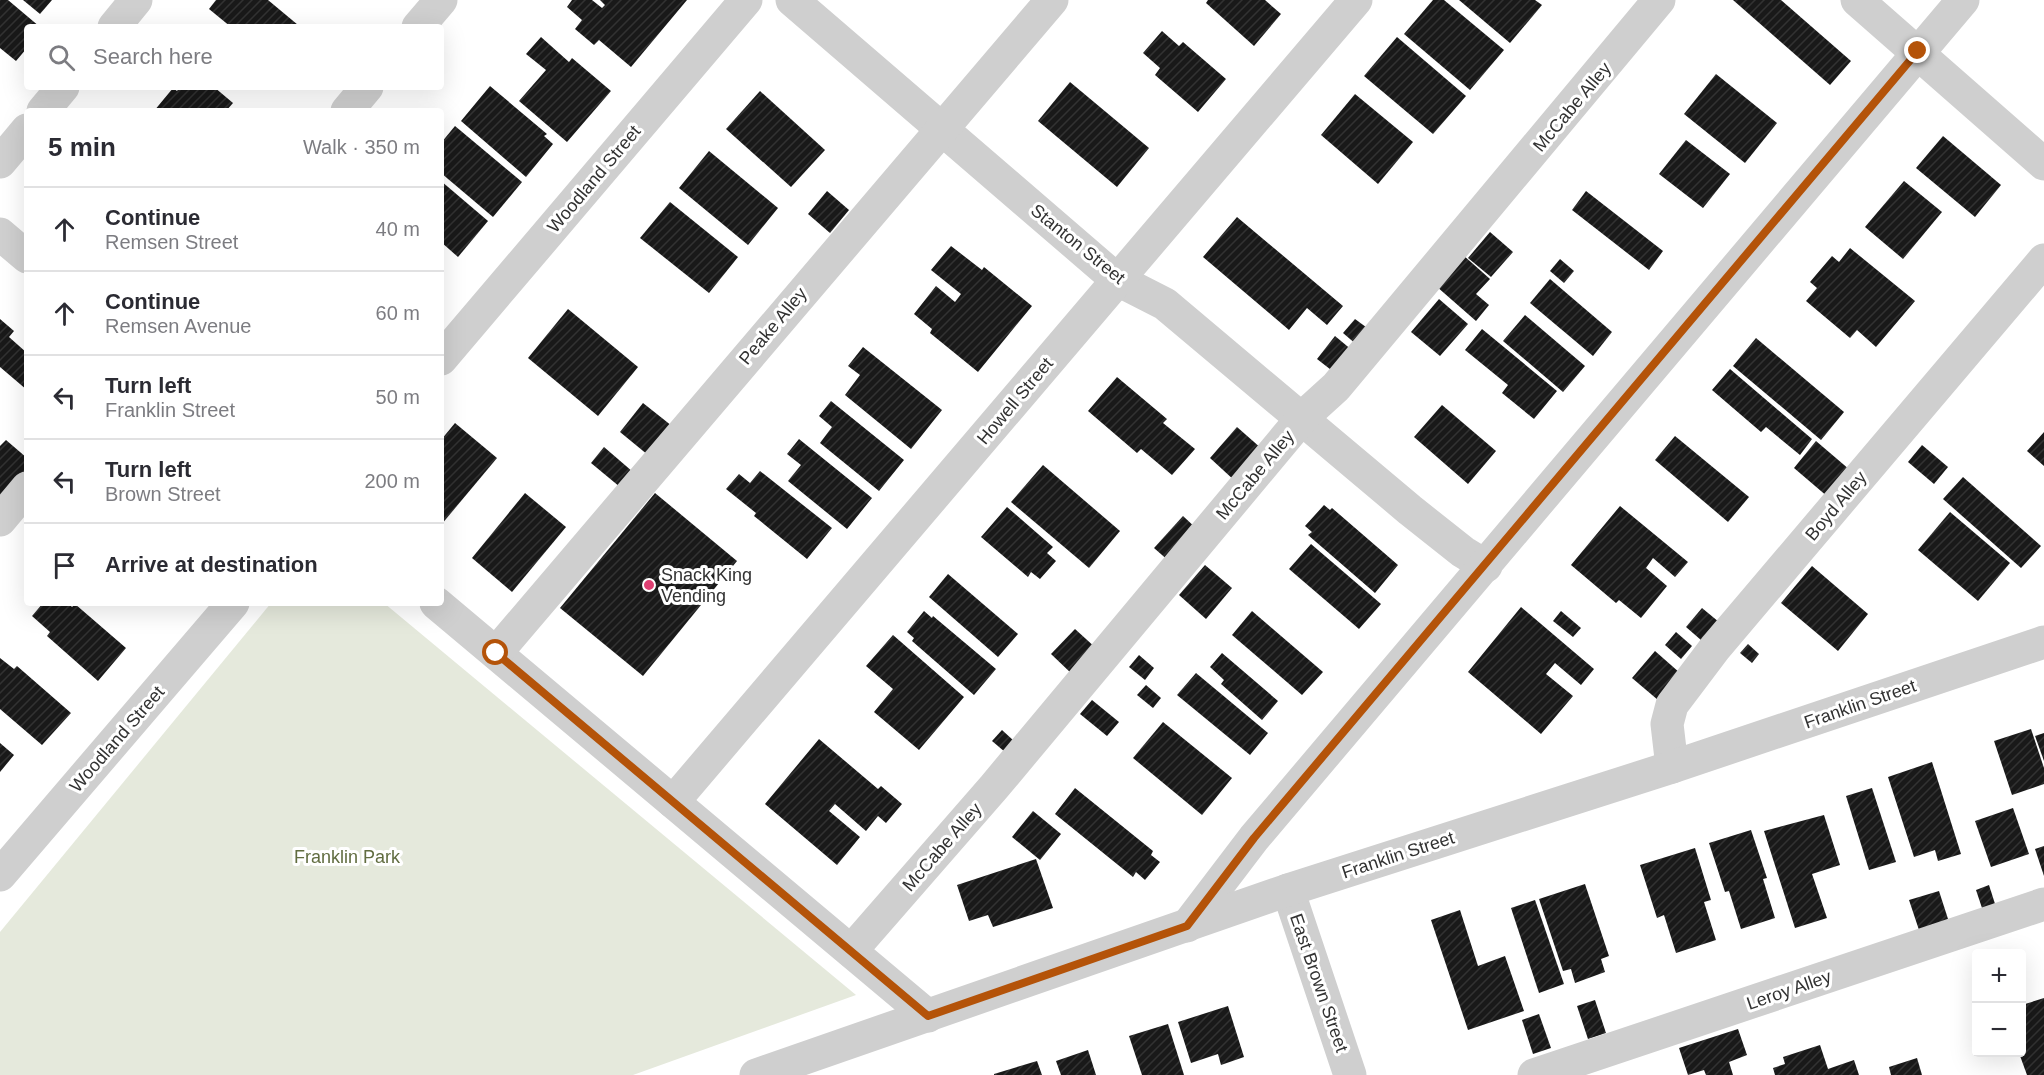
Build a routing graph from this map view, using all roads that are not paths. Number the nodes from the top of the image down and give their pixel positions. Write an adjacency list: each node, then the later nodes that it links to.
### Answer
1 (136, 0): 10 (street)
2 (441, 0): 11 (street)
3 (746, 0): 25 (street, Woodland Street)
4 (792, 0): 17 (street, Stanton Street)
5 (1052, 0): 17 (street, Peake Alley)
6 (1356, 0): 24 (street, Howell Street)
7 (1659, 0): 26 (street, McCabe Alley)
8 (1857, 0): 12 (street)
9 (1963, 0): 12 (street)
10 (116, 24)
11 (421, 24)
12 (1918, 51): 20 (street); 29 (street)
13 (60, 90): 15 (street)
14 (364, 90): 16 (street)
15 (46, 108)
16 (350, 108)
17 (942, 128): 24 (street, Stanton Street); 33 (street, Peake Alley)
18 (24, 134): 19 (street)
19 (0, 162)
20 (2044, 164)
21 (0, 234): 22 (street)
22 (24, 254)
23 (2044, 260): 34 (street, Boyd Alley)
24 (1116, 279): 26 (street, Stanton Street); 35 (street, Howell Street)
25 (444, 355)
26 (1303, 417): 29 (street, Stanton Street); 40 (street, McCabe Alley)
27 (24, 492): 28 (street)
28 (0, 520)
29 (1486, 566): 39 (street)
30 (230, 606): 36 (street, Woodland Street)
31 (440, 606): 33 (street)
32 (2044, 642): 34 (street, Franklin Street)
33 (496, 653): 35 (street)
34 (1672, 767): 37 (street, Franklin Street)
35 (673, 802): 40 (street)
36 (0, 875)
37 (1288, 890): 39 (street, Franklin Street); 43 (street, East Brown Street)
38 (2044, 904): 44 (street, Leroy Alley)
39 (1187, 926): 41 (street, Franklin Street)
40 (851, 951): 41 (street)
41 (928, 1016): 42 (street, Franklin Street)
42 (756, 1075)
43 (1350, 1075)
44 (1534, 1075)

